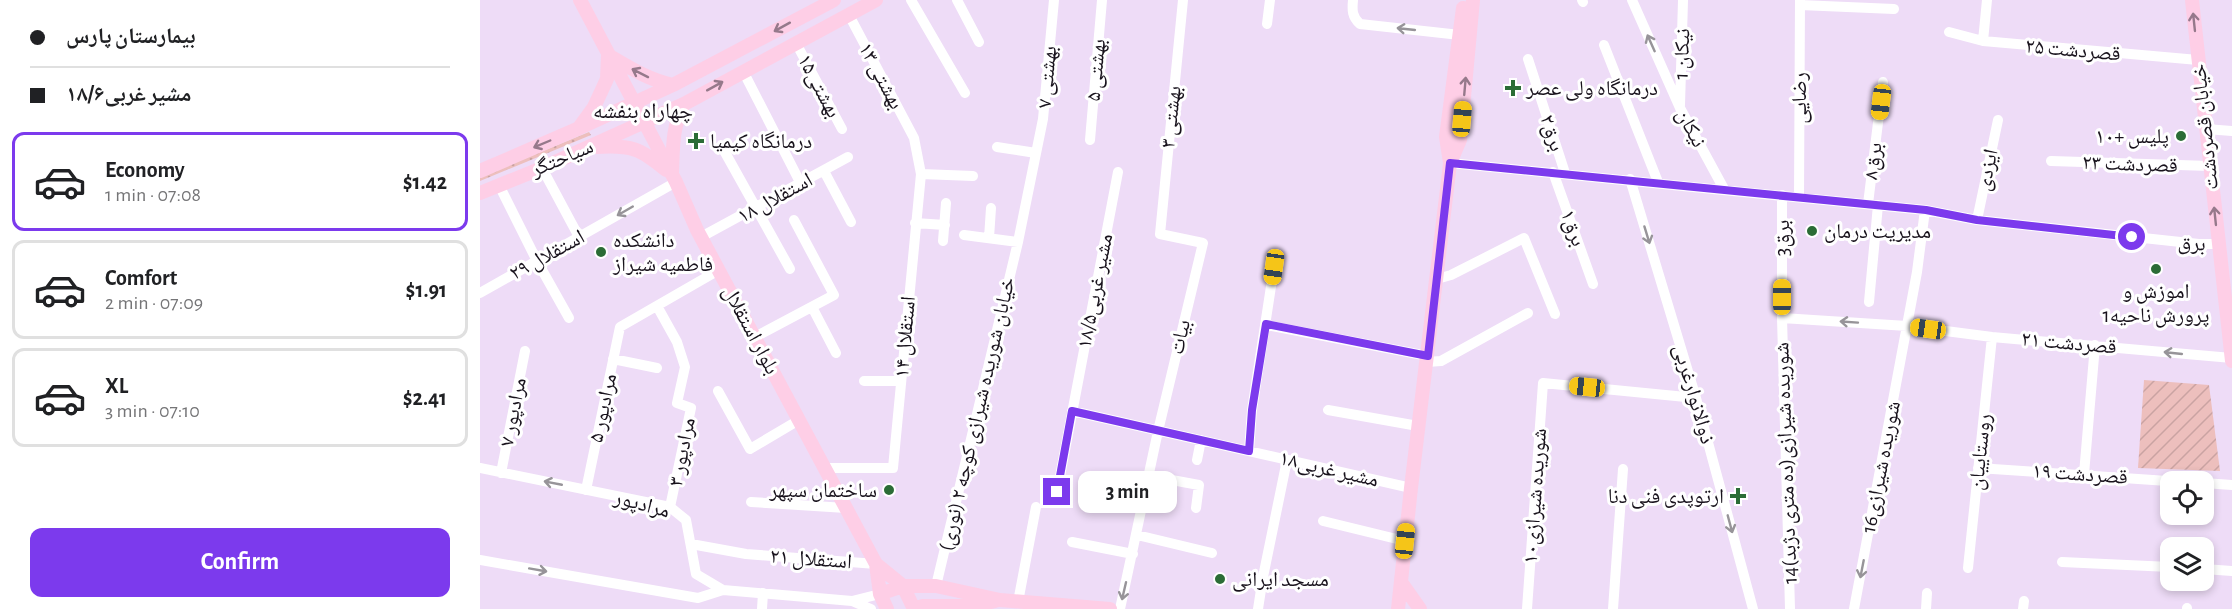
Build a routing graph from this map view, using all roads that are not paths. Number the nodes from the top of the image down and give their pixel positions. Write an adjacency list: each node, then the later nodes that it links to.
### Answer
1 (580, 0): 27 (main road, بلوار استقلال)
2 (834, 0): 32 (main road, سیاحتگر, one-way to 32)
3 (876, 0): 19 (main road, سیاحتگر)
4 (911, 0): 33 (street)
5 (957, 0): 24 (street)
6 (1054, 0): 48 (street, بهشتی ۷)
7 (1102, 0): 44 (street, بهشتی ۵)
8 (1183, 0): 86 (street, بهشتی ۳)
9 (1270, 0): 20 (street)
10 (1353, 0): 22 (street, one-way to 10)
11 (1465, 0): 22 (main road)
12 (1473, 0): 51 (main road, one-way to 12)
13 (1632, 0): 36 (street, نیکان, one-way to 13)
14 (1683, 0): 36 (street, نیکان 1)
15 (1987, 0): 23 (street)
16 (2192, 0): 29 (main road, خیابان قصردشت, one-way to 16)
17 (1800, 2): 18 (street); 69 (street, رضایی)
18 (1894, 9)
19 (849, 15): 25 (main road, سیاحتگر); 43 (street, بهشتی ۱۳)
20 (1268, 24)
21 (1949, 33): 23 (street, قصردشت ۲۵)
22 (1460, 35): 51 (main road)
23 (1983, 41): 29 (street, قصردشت ۲۵)
24 (979, 42)
25 (796, 43): 30 (main road, سیاحتگر); 40 (street, بهشتی۱۵)
26 (1604, 45): 63 (street)
27 (608, 55): 32 (main road, one-way to 27); 34 (main road, بلوار استقلال); 39 (main road)
28 (1528, 58): 58 (street, برق۲)
29 (2198, 60): 41 (main road, خیابان قصردشت)
30 (743, 71): 35 (main road, سیاحتگر, one-way to 30); 64 (street)
31 (1883, 82): 71 (street, برق۸)
32 (673, 85): 34 (main road, سیاحتگر)
33 (965, 93)
34 (634, 102): 38 (main road, بلوار استقلال); 39 (main road, سیاحتگر)
35 (684, 104): 38 (main road, سیاحتگر); 61 (main road)
36 (1680, 108): 66 (street, نیکان)
37 (1998, 120): 76 (street, ایزدی)
38 (644, 122): 47 (main road, سیاحتگر); 61 (main road, بلوار استقلال)
39 (577, 129): 54 (main road, سیاحتگر, one-way to 54)
40 (842, 129)
41 (2206, 129): 42 (street); 52 (main road, خیابان قصردشت)
42 (2232, 131)
43 (914, 138): 59 (street, استقلال ۱۴)
44 (1090, 140)
45 (722, 147): 73 (street)
46 (997, 147): 48 (street)
47 (587, 148): 53 (main road, سیاحتگر); 61 (main road)
48 (1036, 153): 85 (street, بهشتی ۷)
49 (849, 157): 55 (street, استقلال ۱۸)
50 (2051, 161): 52 (street, قصردشت ۲۳)
51 (1450, 163): 57 (street, برق); 93 (main road)
52 (2210, 166): 87 (main road, خیابان قصردشت, one-way to 52)
53 (542, 168): 65 (main road, سیاحتگر); 81 (street)
54 (480, 171)
55 (824, 171): 64 (street, استقلال ۱۸); 77 (street)
56 (1119, 172): 120 (street, مشیر غربی۱۸/۵)
57 (1553, 172): 58 (street, برق); 94 (street, برق۱)
58 (1565, 173): 62 (street, برق)
59 (921, 174): 60 (street); 78 (street, استقلال ۱۴)
60 (973, 176)
61 (674, 179): 81 (street, ۲۹ استقلال, one-way to 81); 82 (main road, بلوار استقلال)
62 (1630, 179): 63 (street, برق); 118 (street, ذوالانوارغربی, one-way to 118)
63 (1658, 182): 66 (street, برق)
64 (801, 184): 73 (street, استقلال ۱۸)
65 (499, 185): 67 (main road, سیاحتگر); 88 (street)
66 (1724, 189): 68 (street, برق)
67 (480, 193)
68 (1782, 195): 69 (street, برق); 102 (street, 3برق)
69 (1799, 197): 71 (street, برق)
70 (946, 203): 79 (street)
71 (1873, 204): 74 (street, برق); 96 (street, برق۸)
72 (991, 208): 83 (street)
73 (757, 209): 82 (street, استقلال ۱۸); 90 (street)
74 (1926, 210): 76 (street, برق); 105 (street, شوریده شیرازی16)
75 (794, 220): 98 (street)
76 (1977, 220): 87 (street, برق)
77 (851, 222)
78 (915, 223): 79 (street); 116 (street, استقلال ۱۴)
79 (945, 225): 84 (street)
80 (964, 235): 83 (street)
81 (579, 237): 88 (street, ۲۹ استقلال)
82 (701, 237): 91 (main road, بلوار استقلال)
83 (989, 238): 85 (street)
84 (943, 241)
85 (1018, 242): 162 (street, خیابان شوریده شیرازی کوچه ۲ (نوری))
86 (1203, 243): 123 (street, بیات)
87 (2219, 244): 92 (main road, خیابان قصردشت)
88 (537, 261): 95 (street, ۲۹ استقلال); 101 (street)
89 (1274, 267): 104 (street)
90 (790, 269)
91 (719, 270): 97 (street); 106 (main road, بلوار استقلال)
92 (2227, 274): 103 (main road, خیابان قصردشت)
93 (1437, 279): 100 (street); 112 (main road)
94 (1593, 284)
95 (480, 293)
96 (1869, 302)
97 (657, 306): 111 (street, ۵ مرادپور); 142 (street, ۳ مرادپور)
98 (812, 308): 106 (street); 110 (street)
99 (1528, 313): 112 (street)
100 (1555, 314)
101 (569, 318)
102 (1782, 318): 105 (street, قصردشت ۲۱, one-way to 102); 185 (street, 14شوریده شیرازی(ده متری دژبد))
103 (2230, 321): 113 (main road, خیابان قصردشت)
104 (1266, 324): 112 (street); 125 (street)
105 (1907, 326): 107 (street, قصردشت ۲۱); 186 (street, شوریده شیرازی16, one-way to 186)
106 (755, 337): 121 (main road, بلوار استقلال)
107 (1992, 337): 108 (street, قصردشت ۲۱); 130 (street, روستاییان)
108 (2096, 345): 113 (street, قصردشت ۲۱, one-way to 108); 133 (street)
109 (525, 351): 132 (street, ۷ مرادپور)
110 (836, 353)
111 (613, 359): 114 (street); 139 (street, ۵ مرادپور)
112 (1427, 359): 122 (main road)
113 (2232, 359)
114 (657, 368)
115 (864, 381): 116 (street)
116 (901, 381): 129 (street, استقلال ۱۴)
117 (718, 391): 121 (street)
118 (1696, 398): 182 (street, ۱۰شوریده شیرازی); 184 (street, ذوالانوارغربی, one-way to 184)
119 (1328, 410): 122 (street)
120 (1072, 411): 123 (street, مشیر غربی۱۸); 140 (street, مشیر غربی۱۸/۵)
121 (799, 420): 129 (main road, بلوار استقلال)
122 (1418, 426): 138 (main road)
123 (1158, 431): 124 (street, مشیر غربی۱۸); 134 (street, بیات)
124 (1201, 440): 125 (street, مشیر غربی۱۸); 126 (street)
125 (1249, 451): 127 (street, مشیر غربی۱۸)
126 (1197, 460)
127 (1287, 460): 138 (street, مشیر غربی۱۸); 179 (street)
128 (480, 468): 132 (street, مرادپور)
129 (824, 468): 145 (main road, بلوار استقلال)
130 (1978, 468): 133 (street, قصردشت ۱۹); 157 (street, روستاییان)
131 (1623, 469): 183 (street)
132 (501, 473): 139 (street, مرادپور, one-way to 132)
133 (2084, 474): 135 (street, قصردشت ۱۹)
134 (1150, 476): 144 (street); 147 (street, بیات)
135 (2160, 480)
136 (2214, 484): 137 (street)
137 (2232, 485)
138 (1411, 488): 148 (main road)
139 (586, 490): 142 (street, مرادپور)
140 (1057, 492)
141 (751, 502): 145 (street)
142 (670, 507): 150 (street, مرادپور)
143 (1036, 507): 169 (street)
144 (1196, 507)
145 (846, 508): 155 (main road, بلوار استقلال)
146 (1323, 521): 148 (street)
147 (1137, 535): 151 (street); 152 (street, بیات)
148 (1405, 541): 160 (main road)
149 (1072, 542): 152 (street)
150 (691, 544): 155 (street, ۲۱ استقلال); 163 (street, مرادپور)
151 (1212, 553)
152 (1132, 554): 178 (street, بیات, one-way to 178)
153 (480, 560): 163 (street, one-way to 163)
154 (2062, 562): 156 (street)
155 (876, 564): 161 (main road, بلوار استقلال); 166 (main road, بلوار استقلال)
156 (2160, 567)
157 (1968, 568)
158 (2214, 570): 159 (street)
159 (2232, 571)
160 (1401, 582): 180 (main road); 181 (main road)
161 (903, 586): 162 (main road); 166 (main road); 176 (main road, بلوار استقلال)
162 (936, 586): 167 (main road)
163 (723, 590): 164 (street)
164 (763, 593): 168 (street); 173 (street)
165 (1927, 593): 187 (street)
166 (880, 594): 168 (street); 175 (main road, بلوار استقلال)
167 (1000, 600): 169 (main road); 171 (main road)
168 (852, 601): 174 (street)
169 (1018, 602): 172 (main road)
170 (948, 607): 171 (main road); 176 (main road)
171 (974, 607)
172 (1083, 608): 177 (main road)
173 (762, 609)
174 (871, 609)
175 (887, 609)
176 (914, 609)
177 (1110, 609)
178 (1120, 609)
179 (1258, 609)
180 (1398, 609)
181 (1420, 609)
182 (1527, 609)
183 (1613, 609)
184 (1753, 609)
185 (1790, 609)
186 (1854, 609)
187 (1926, 609)

